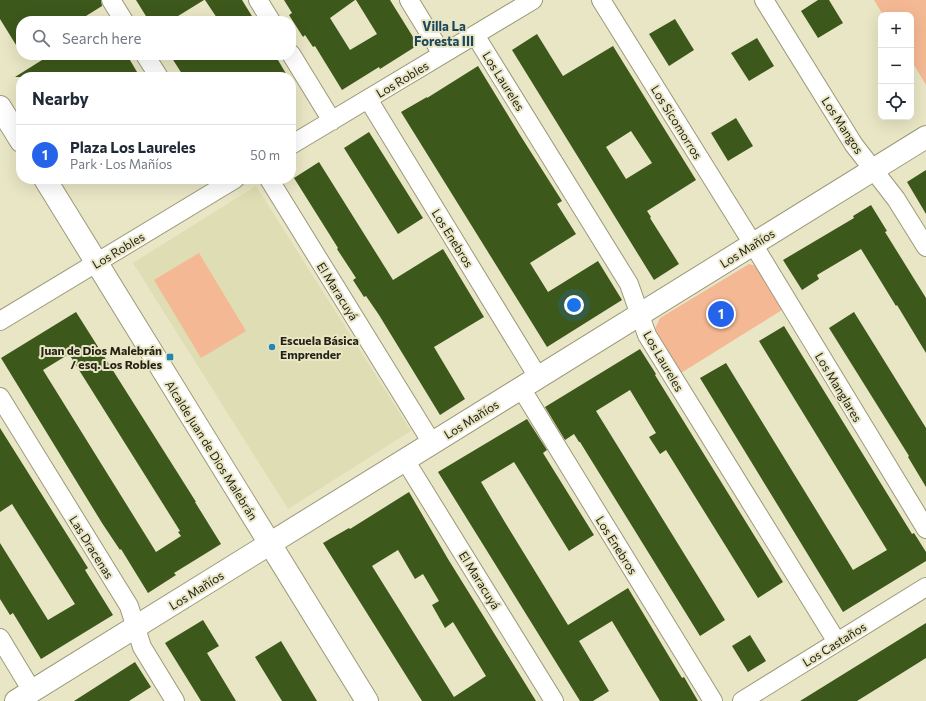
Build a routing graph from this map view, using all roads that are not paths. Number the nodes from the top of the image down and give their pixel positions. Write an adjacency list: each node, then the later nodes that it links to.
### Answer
1 (111, 0): 7 (street)
2 (258, 0): 8 (street)
3 (409, 0): 10 (street)
4 (533, 0): 9 (street, Los Robles)
5 (601, 0): 24 (street, Los Sicomorros)
6 (764, 0): 20 (street, Los Mangos)
7 (121, 16)
8 (268, 16)
9 (475, 35): 10 (street, Los Robles); 27 (street, Los Laureles)
10 (442, 54): 14 (street, Los Robles)
11 (149, 60): 13 (street)
12 (295, 60): 16 (street)
13 (156, 72)
14 (368, 99): 16 (street, Los Robles); 29 (street, Los Enebros)
15 (0, 107): 17 (street)
16 (332, 121): 19 (street, Los Robles)
17 (16, 133)
18 (926, 137): 20 (street, Los Mañíos)
19 (296, 142)
20 (873, 170): 24 (street, Los Mañíos); 25 (street, Los Mangos)
21 (48, 184): 26 (street, Alcalde Juan de Dios Malebrán)
22 (223, 184): 26 (street, Los Robles)
23 (272, 184): 31 (street, El Maracuyá)
24 (753, 244): 27 (street, Los Mañíos); 33 (street, Los Manglares)
25 (926, 247)
26 (96, 263): 28 (street, Los Robles); 34 (street, Alcalde Juan de Dios Malebrán)
27 (640, 315): 29 (street, Los Mañíos); 38 (street, Los Laureles)
28 (0, 321)
29 (530, 383): 31 (street, Los Mañíos); 43 (street, Los Enebros)
30 (0, 397): 36 (street, Las Dracenas)
31 (432, 443): 32 (street, Los Mañíos)
32 (405, 460): 34 (street, Los Mañíos); 42 (street, El Maracuyá)
33 (926, 529)
34 (270, 544): 36 (street, Los Mañíos); 41 (street, Alcalde Juan de Dios Malebrán)
35 (926, 587): 38 (street, Los Castaños)
36 (136, 627): 39 (street, Los Mañíos); 40 (street, Las Dracenas)
37 (0, 638): 39 (street)
38 (837, 642): 44 (street, Los Castaños)
39 (24, 696)
40 (176, 701)
41 (367, 701)
42 (554, 701)
43 (713, 701)
44 (742, 701)

